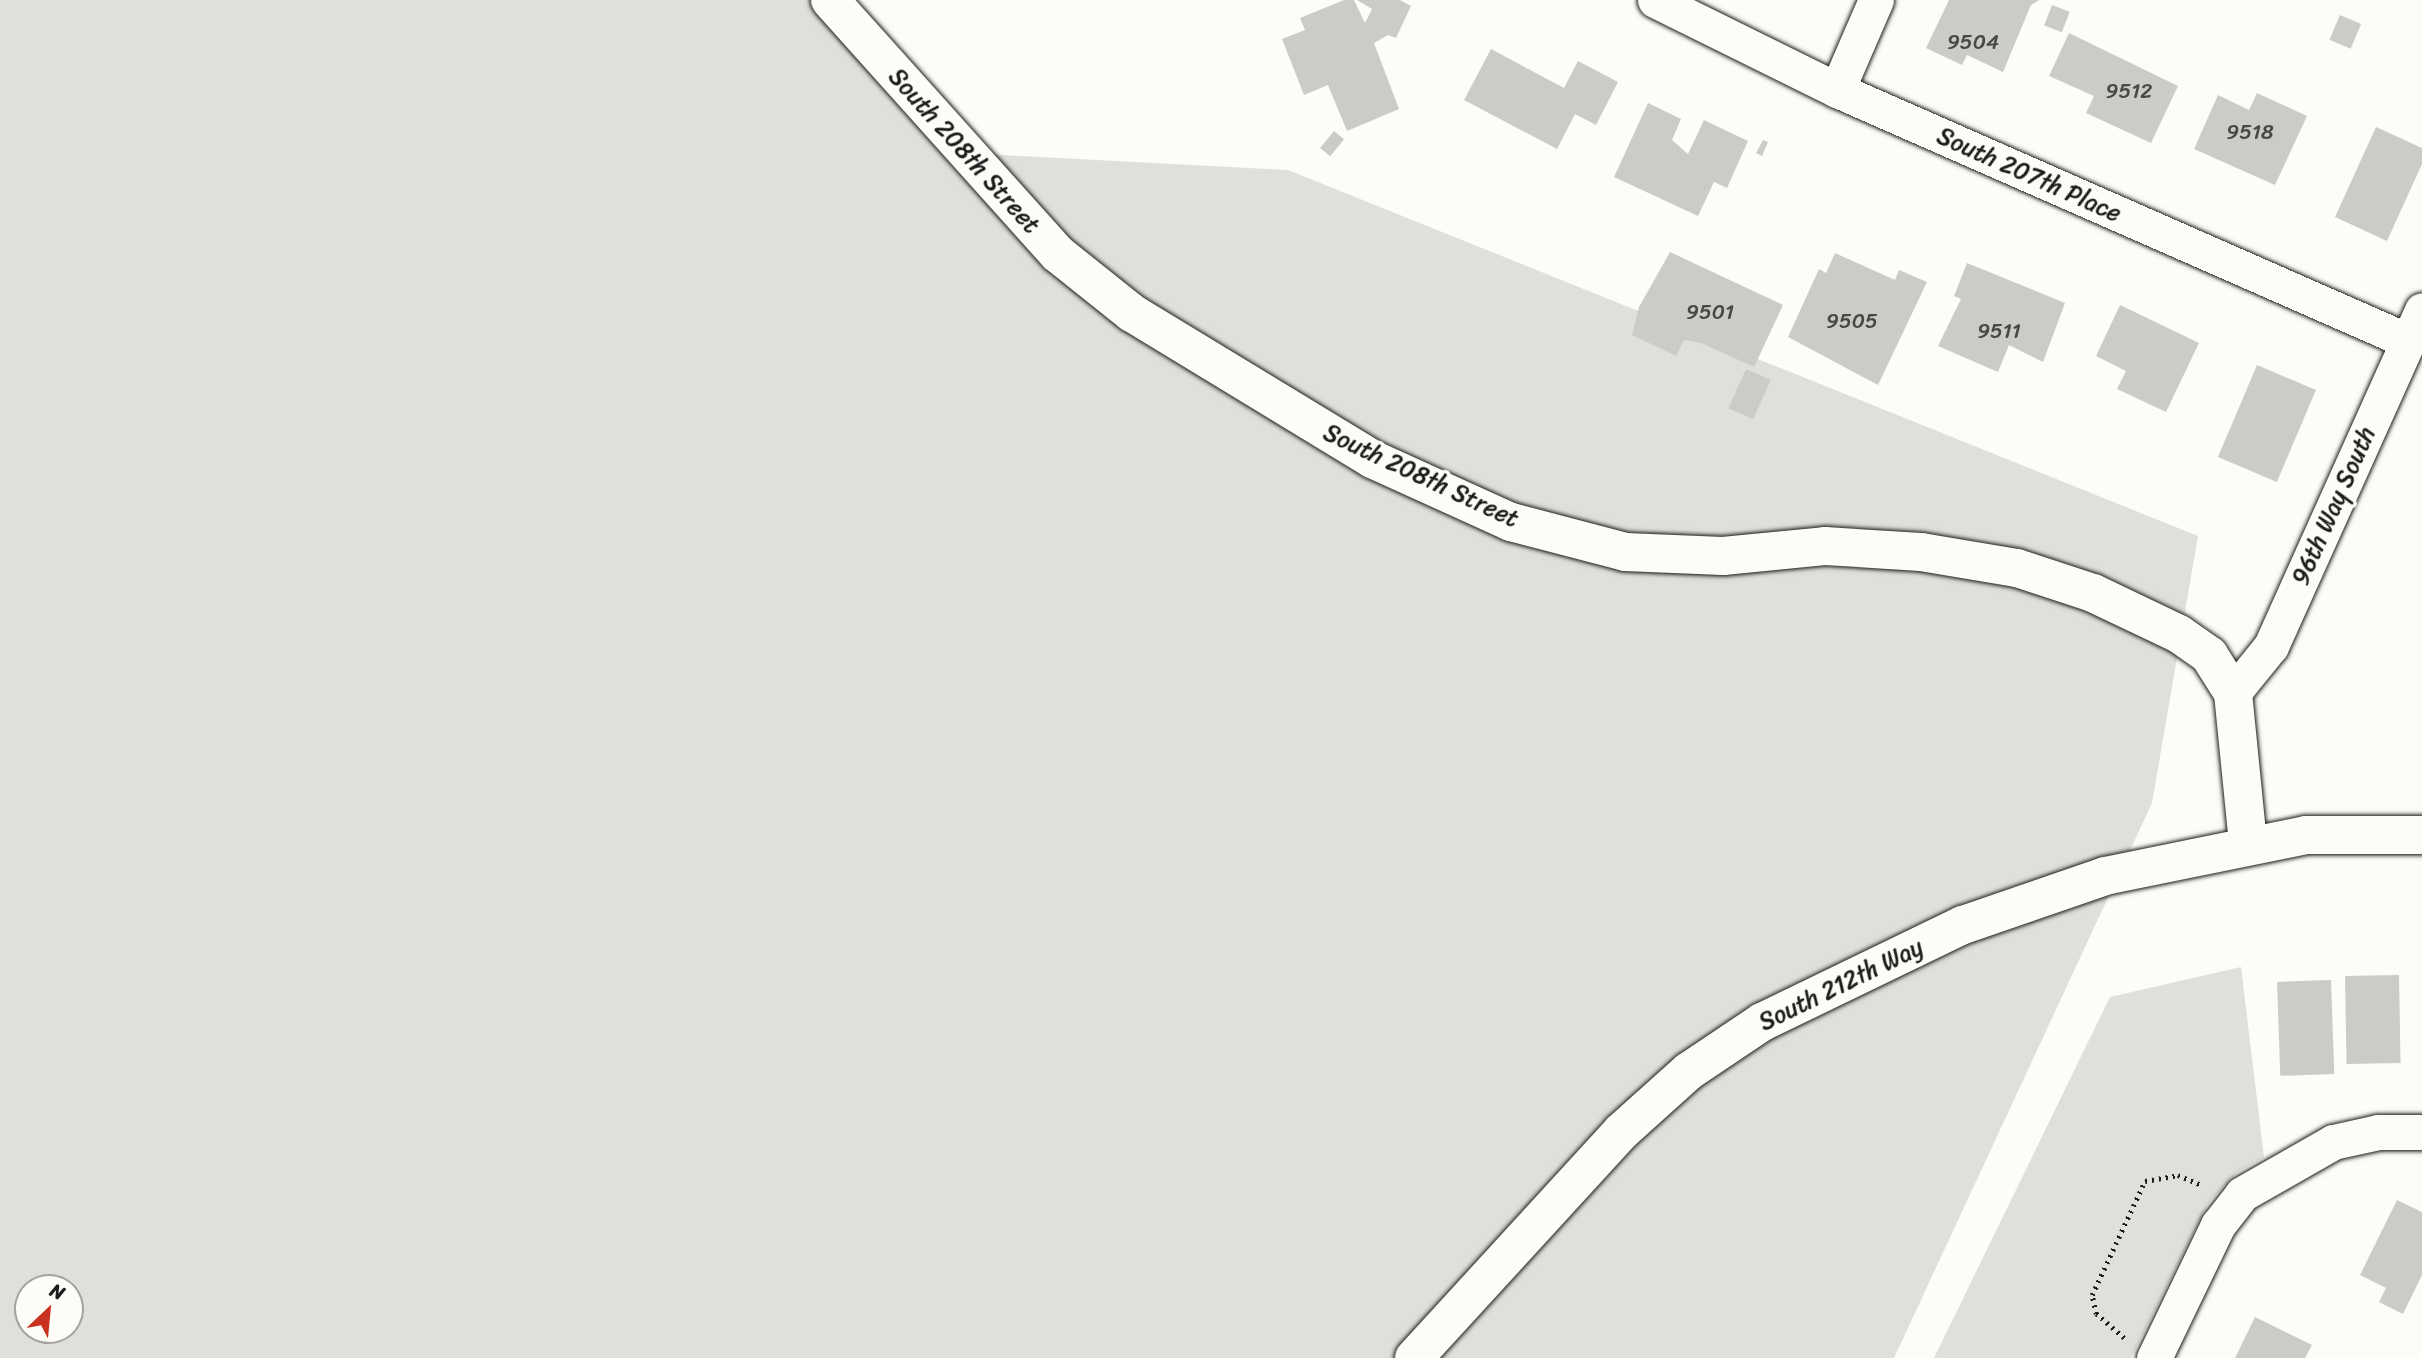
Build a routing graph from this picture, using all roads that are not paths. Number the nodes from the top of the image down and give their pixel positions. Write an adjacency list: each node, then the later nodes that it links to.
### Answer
1 (830, 0): 6 (street, South 208th Street)
2 (1655, 0): 4 (street, South 207th Place)
3 (1876, 0): 4 (street)
4 (1837, 90): 5 (street, South 207th Place)
5 (2415, 326): 6 (street, 96th Way South)
6 (2233, 693): 8 (street, South 208th Street)
7 (2405, 834): 8 (street, South 212th Way)
8 (2248, 844): 11 (street, South 212th Way)
9 (2422, 1132): 10 (street)
10 (2155, 1357)
11 (1414, 1358)

